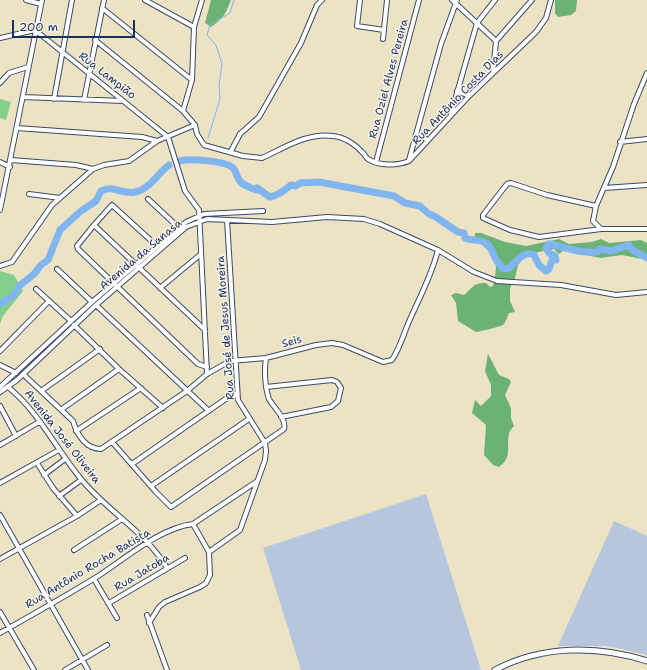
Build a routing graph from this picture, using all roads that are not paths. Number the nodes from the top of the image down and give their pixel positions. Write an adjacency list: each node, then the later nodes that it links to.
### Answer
1 (26, 0): 14 (street)
2 (72, 0): 24 (street)
3 (104, 0): 15 (street)
4 (145, 0): 17 (street)
5 (202, 0): 17 (street)
6 (322, 0): 47 (street)
7 (360, 0): 19 (street)
8 (387, 0): 19 (street)
9 (419, 0): 51 (street, Rua Oziel Alves Pereira)
10 (495, 0): 16 (street)
11 (532, 0): 23 (street)
12 (550, 0): 28 (street, Rua Antônio Costa Dias)
13 (455, 1): 16 (street); 41 (street)
14 (41, 2): 18 (street)
15 (102, 8): 21 (street); 29 (street)
16 (477, 23): 23 (street); 31 (street)
17 (194, 27): 29 (street)
18 (35, 30): 20 (street); 24 (street, Rua Lampião); 25 (street)
19 (384, 30): 22 (street)
20 (0, 38)
21 (95, 40): 26 (street); 37 (street)
22 (383, 40)
23 (496, 41): 28 (street)
24 (62, 53): 26 (street, Rua Lampião); 34 (street)
25 (28, 67): 30 (street); 33 (street)
26 (89, 73): 35 (street); 36 (street, Rua Lampião)
27 (647, 73): 46 (street)
28 (493, 74): 32 (street, Rua Antônio Costa Dias)
29 (192, 80): 37 (street)
30 (0, 83)
31 (457, 91): 32 (street); 38 (street)
32 (469, 96): 38 (street, Rua Antônio Costa Dias)
33 (23, 97): 34 (street); 40 (street)
34 (54, 99): 35 (street)
35 (84, 100): 36 (street)
36 (124, 102): 42 (street, Rua Lampião)
37 (183, 111): 39 (street)
38 (451, 115): 44 (street, Rua Antônio Costa Dias)
39 (196, 126): 42 (street); 47 (street)
40 (17, 128): 45 (street); 48 (street)
41 (416, 135): 44 (street); 49 (street)
42 (168, 137): 45 (street); 63 (street)
43 (647, 139): 46 (street)
44 (428, 140): 49 (street, Rua Antônio Costa Dias)
45 (157, 141): 53 (street)
46 (620, 142): 55 (street)
47 (231, 151): 51 (street)
48 (11, 160): 52 (street); 53 (street)
49 (409, 160): 51 (street, Rua Antônio Costa Dias)
50 (0, 162): 52 (street)
51 (376, 162)
52 (10, 167): 59 (street)
53 (93, 169): 57 (street)
54 (647, 185): 55 (street)
55 (604, 188): 60 (street)
56 (29, 194): 57 (street)
57 (60, 198): 74 (street)
58 (148, 199): 67 (street)
59 (1, 202): 61 (street)
60 (596, 206): 68 (street); 68 (street)
61 (0, 210)
62 (262, 211): 63 (street, Avenida da Sanasa)
63 (198, 216): 65 (street); 67 (street, Avenida da Sanasa)
64 (228, 220): 65 (street, Avenida da Sanasa); 71 (street, Avenida da Sanasa); 90 (street, Rua José de Jesus Moreira)
65 (198, 222): 72 (street); 76 (street, Avenida da Sanasa)
66 (94, 225): 70 (street); 73 (street); 77 (street)
67 (178, 227): 70 (street, Avenida da Sanasa)
68 (601, 229): 69 (street)
69 (647, 229)
70 (157, 246): 73 (street, Avenida da Sanasa)
71 (438, 250): 80 (street, Avenida da Sanasa); 89 (street, Seis)
72 (201, 254): 78 (street); 86 (street)
73 (134, 264): 76 (street); 77 (street, Avenida da Sanasa)
74 (0, 266)
75 (57, 269): 82 (street)
76 (139, 269): 77 (street, Avenida da Sanasa); 78 (street)
77 (115, 286): 82 (street, Avenida da Sanasa); 83 (street, Avenida da Sanasa); 92 (street)
78 (160, 288): 86 (street)
79 (36, 289): 81 (street)
80 (647, 292)
81 (49, 301): 84 (street); 88 (street)
82 (92, 302): 84 (street, Avenida da Sanasa)
83 (96, 306): 85 (street, Avenida da Sanasa); 102 (street)
84 (71, 321): 94 (street, Avenida da Sanasa)
85 (74, 325): 87 (street); 95 (street, Avenida da Sanasa)
86 (205, 330): 92 (street)
87 (100, 349): 93 (street); 101 (street)
88 (0, 351)
89 (266, 358): 90 (street, Seis); 99 (street)
90 (235, 360): 96 (street); 104 (street, Rua José de Jesus Moreira)
91 (0, 365): 94 (street)
92 (207, 367): 96 (street)
93 (119, 369): 100 (street); 107 (street)
94 (16, 373): 97 (street, Avenida da Sanasa)
95 (23, 374): 98 (street, Avenida da Sanasa); 101 (street)
96 (207, 374): 102 (street)
97 (0, 387)
98 (8, 387): 103 (street, Avenida da Sanasa); 111 (street, Avenida José Oliveira)
99 (266, 387): 109 (street); 109 (street)
100 (141, 388): 106 (street); 112 (street)
101 (41, 391): 107 (street)
102 (187, 391): 106 (street); 108 (street)
103 (0, 392)
104 (238, 394): 108 (street); 110 (street, Rua José de Jesus Moreira)
105 (0, 406): 113 (street)
106 (163, 408): 114 (street)
107 (62, 409): 112 (street)
108 (209, 412): 120 (street)
109 (281, 417): 115 (street)
110 (249, 419): 115 (street, Rua José de Jesus Moreira); 125 (street)
111 (40, 422): 113 (street); 117 (street, Avenida José Oliveira)
112 (76, 432): 114 (street)
113 (16, 436): 116 (street)
114 (112, 442): 120 (street)
115 (264, 443): 124 (street); 125 (street)
116 (0, 445)
117 (59, 450): 118 (street, Avenida José Oliveira); 119 (street)
118 (65, 458): 121 (street); 122 (street, Avenida José Oliveira)
119 (36, 463): 121 (street); 123 (street)
120 (132, 464): 125 (street)
121 (44, 475): 126 (street)
122 (81, 480): 126 (street); 127 (street, Avenida José Oliveira)
123 (0, 482)
124 (257, 482): 131 (street); 135 (street)
125 (151, 486)
126 (59, 496): 129 (street)
127 (101, 500): 129 (street); 130 (street, Avenida José Oliveira)
128 (0, 515): 133 (street)
129 (77, 516): 133 (street)
130 (122, 519): 132 (street, Avenida José Oliveira); 134 (street)
131 (193, 524): 132 (street, Rua Antônio Rocha Batista); 135 (street)
132 (149, 543): 138 (street, Avenida José Oliveira); 139 (street, Rua Antônio Rocha Batista)
133 (18, 548): 137 (street); 140 (street)
134 (74, 550)
135 (210, 552): 145 (street)
136 (185, 558): 138 (street, Rua Jatoba)
137 (0, 559)
138 (167, 568): 141 (street, Rua Jatoba)
139 (94, 579): 140 (street, Rua Antônio Rocha Batista); 141 (street)
140 (51, 604): 146 (street, Rua Antônio Rocha Batista); 149 (street)
141 (109, 604): 144 (street)
142 (0, 612): 146 (street)
143 (147, 615): 145 (street)
144 (117, 618)
145 (149, 623): 154 (street)
146 (9, 627): 147 (street, Rua Antônio Rocha Batista); 151 (street)
147 (0, 633)
148 (107, 645): 149 (street)
149 (82, 660): 152 (street); 153 (street)
150 (647, 661): 155 (main road)
151 (34, 670)
152 (65, 670)
153 (88, 670)
154 (167, 670)
155 (495, 670)

